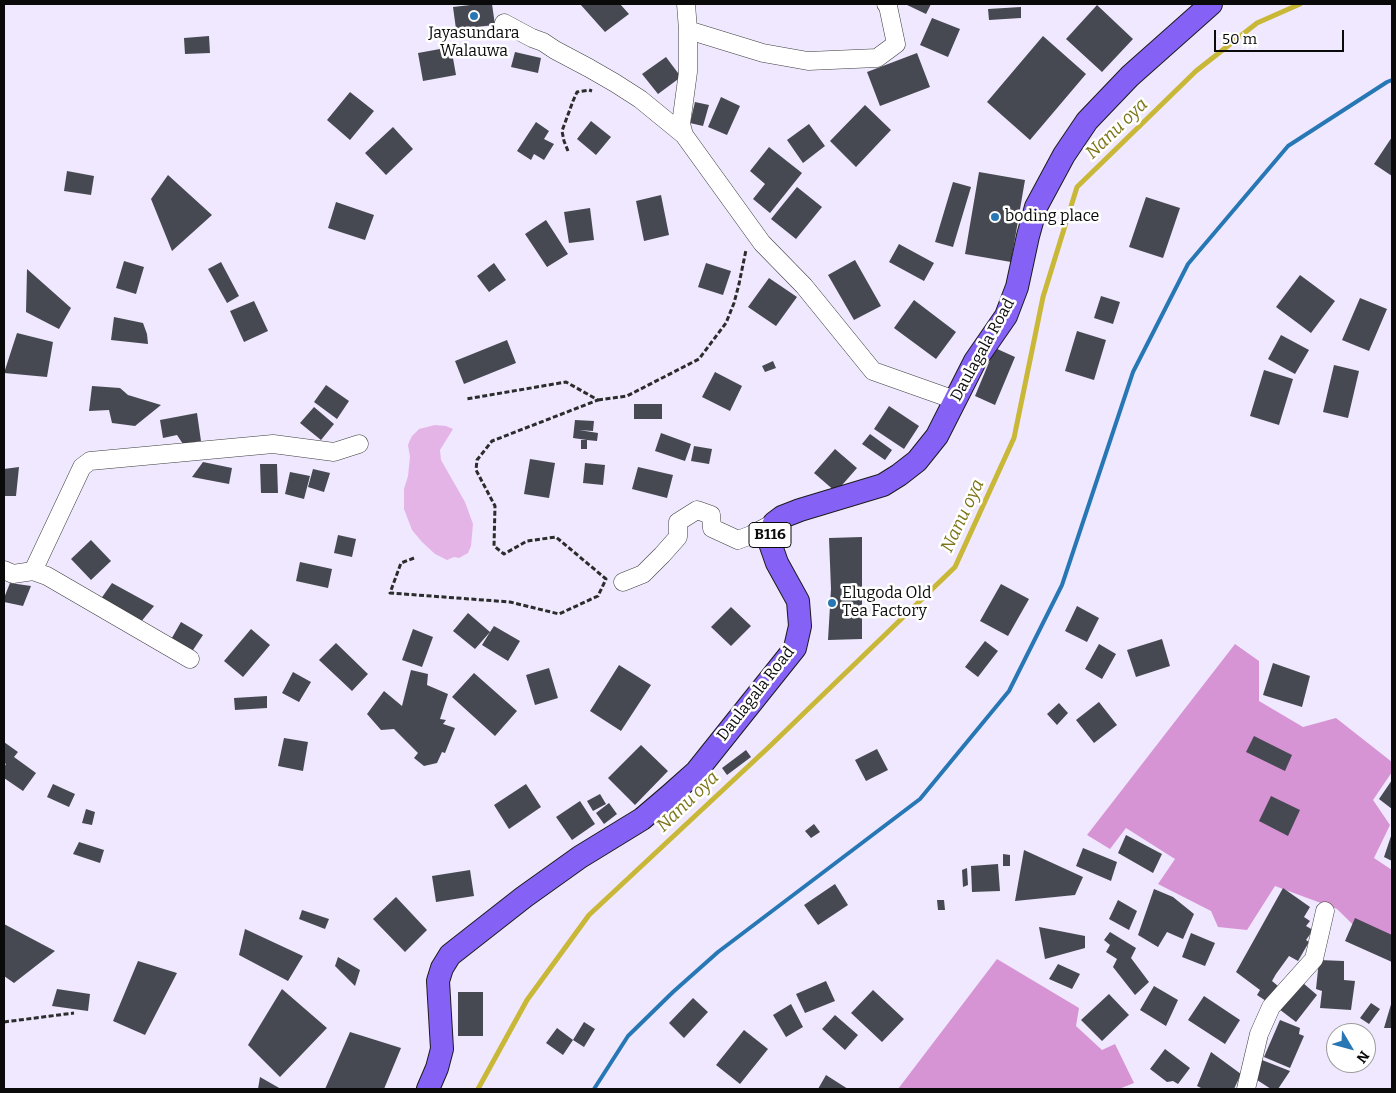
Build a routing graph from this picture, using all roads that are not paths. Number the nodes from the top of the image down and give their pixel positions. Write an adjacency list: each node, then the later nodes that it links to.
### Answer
1 (686, 4): 5 (street)
2 (886, 4): 5 (street)
3 (1211, 4): 7 (main road, Daulagala Road / B116)
4 (504, 23): 6 (street)
5 (688, 30): 6 (street)
6 (684, 134): 7 (street)
7 (955, 400): 9 (main road, Daulagala Road / B116)
8 (359, 444): 11 (street)
9 (774, 523): 12 (street); 15 (main road, Daulagala Road / B116)
10 (4, 570): 11 (street)
11 (33, 571): 13 (street)
12 (623, 582)
13 (190, 659)
14 (1325, 911): 16 (street)
15 (428, 1089)
16 (1246, 1089)

